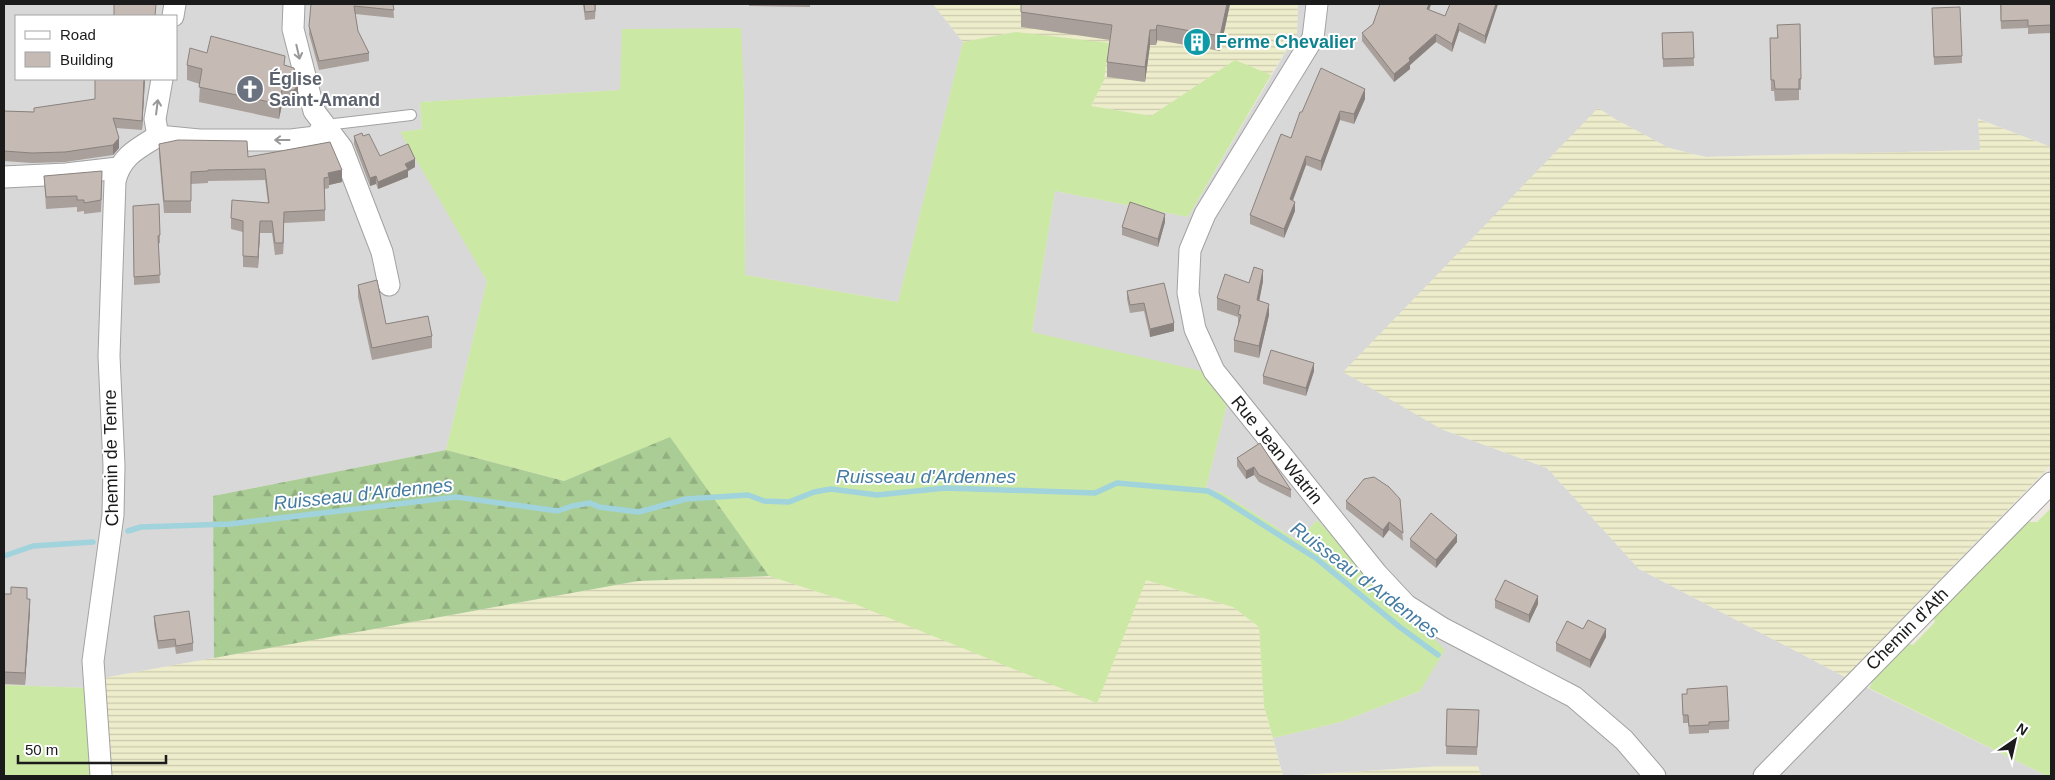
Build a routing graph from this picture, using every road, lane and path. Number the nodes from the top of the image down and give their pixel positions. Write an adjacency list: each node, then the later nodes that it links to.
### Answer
1 (294, 4): 5 (street, one-way to 5)
2 (1317, 4): 12 (street, Rue Jean Watrin)
3 (162, 80): 6 (street, one-way to 3)
4 (411, 115): 5 (lane)
5 (324, 126): 6 (street, one-way to 6); 9 (street)
6 (158, 136): 7 (street)
7 (118, 168): 8 (street); 11 (street, Chemin de Tenre)
8 (4, 177)
9 (389, 285)
10 (2051, 483): 13 (street, Chemin d'Ath)
11 (101, 776)
12 (1655, 776)
13 (1764, 776)

